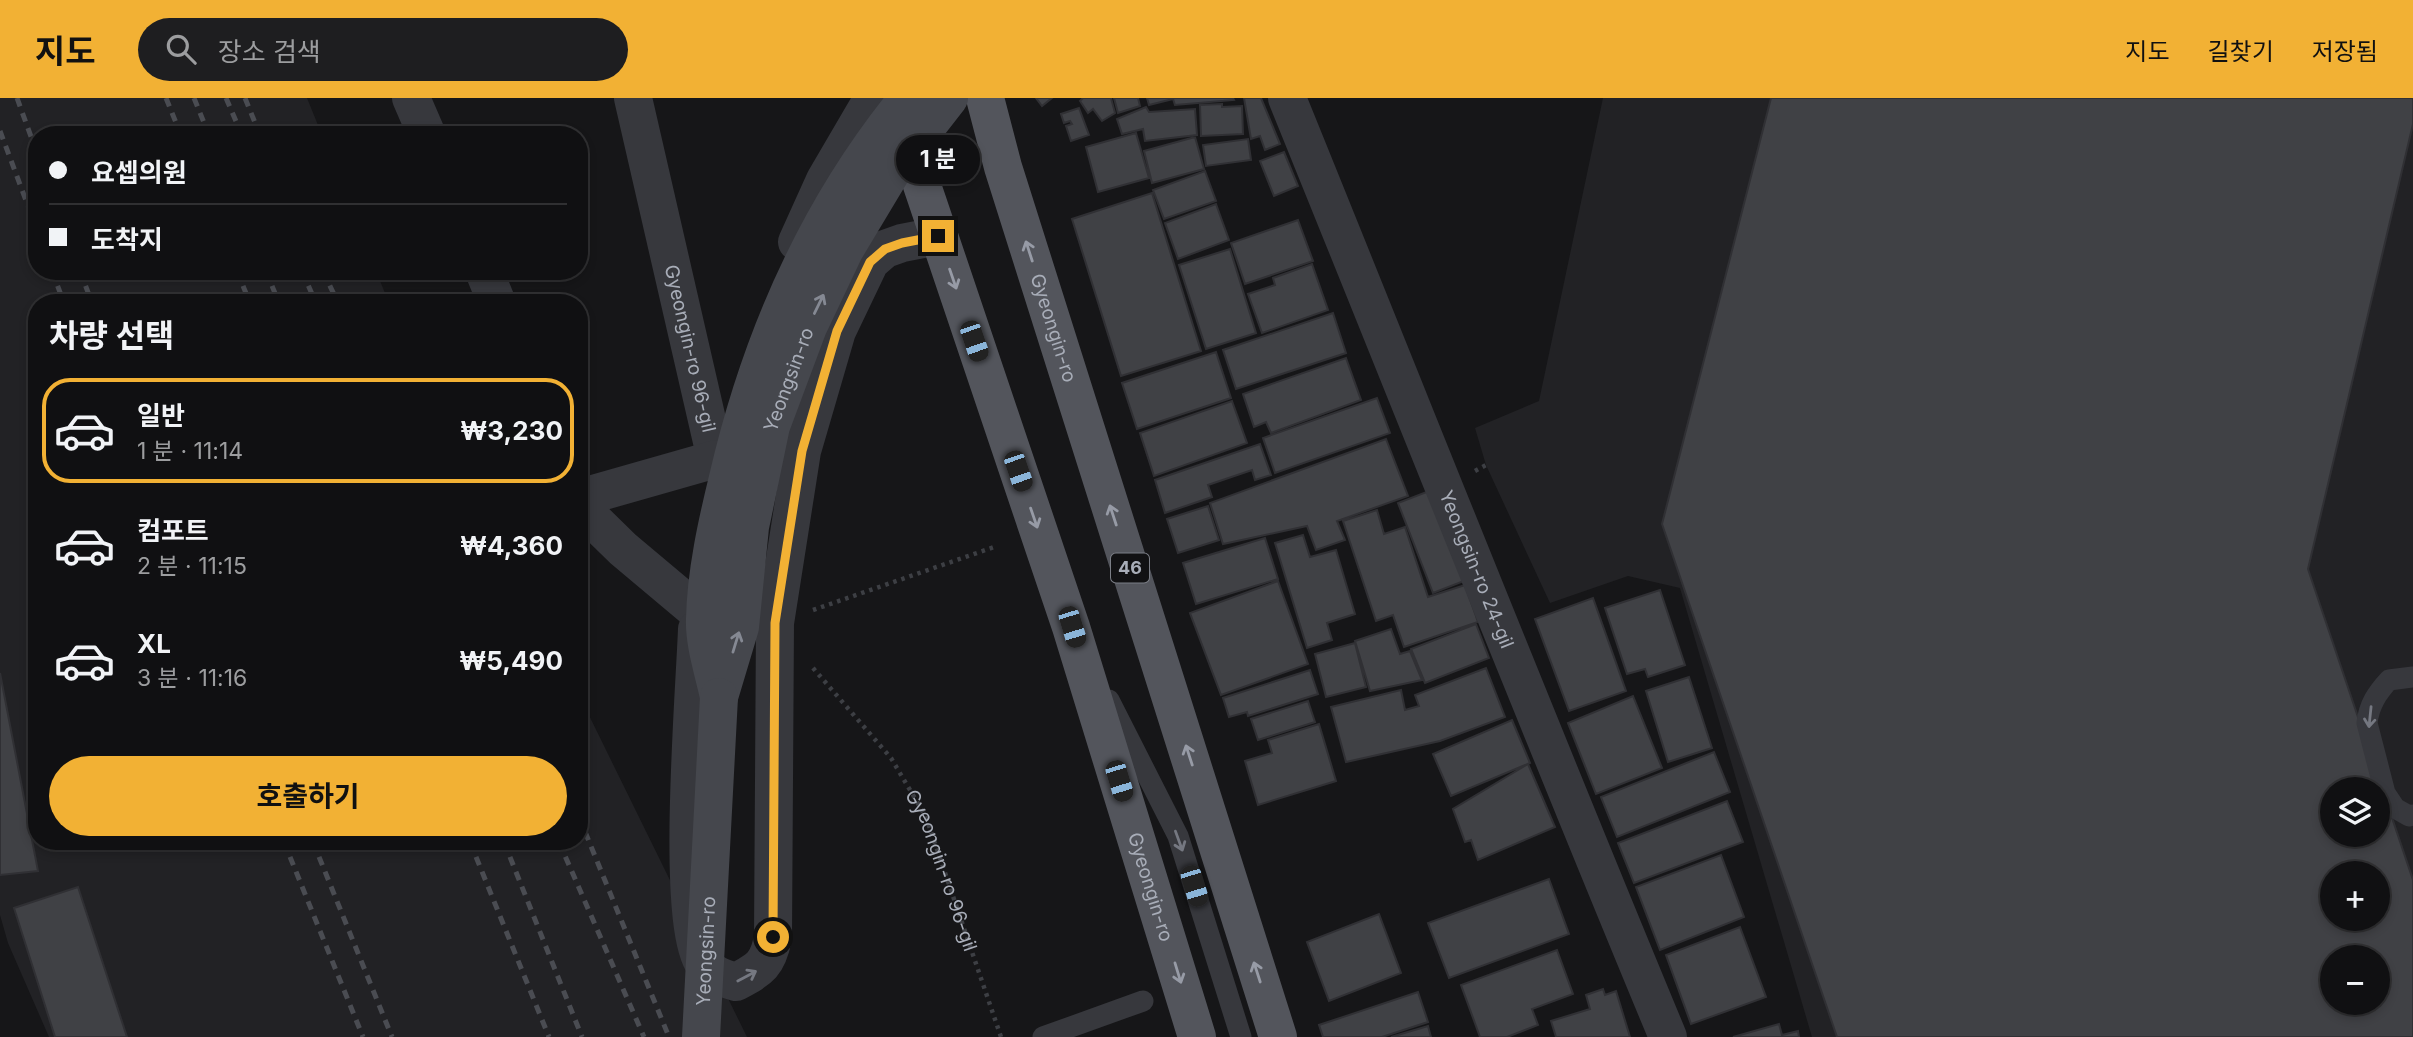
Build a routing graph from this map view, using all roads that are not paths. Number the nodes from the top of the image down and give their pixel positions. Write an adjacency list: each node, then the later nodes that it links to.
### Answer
1 (411, 98): 9 (street)
2 (633, 98): 11 (street, Gyeongin-ro 96-gil)
3 (873, 98): 11 (street)
4 (893, 98): 10 (main road, Gyeongin-ro)
5 (908, 98): 17 (main road, Yeongsin-ro, bridge)
6 (949, 98): 17 (main road, Yeongsin-ro, one-way to 6, bridge)
7 (985, 98): 24 (main road, Gyeongin-ro / 46, one-way to 7)
8 (1287, 98): 25 (street, Yeongsin-ro 24-gil)
9 (422, 126)
10 (938, 236): 14 (street, one-way to 10); 15 (main road, Gyeongin-ro, one-way to 15)
11 (716, 459): 12 (street, Gyeongin-ro 96-gil); 14 (street)
12 (588, 495)
13 (588, 515): 14 (street)
14 (698, 612)
15 (1072, 627): 22 (main road, Gyeongin-ro, one-way to 22); 23 (lane, one-way to 23)
16 (2413, 677): 18 (lane, one-way to 18)
17 (719, 697): 20 (main road, Yeongsin-ro, bridge)
18 (2413, 815)
19 (1143, 1001): 21 (lane)
20 (701, 1037)
21 (1043, 1037)
22 (1197, 1037)
23 (1241, 1037)
24 (1278, 1037)
25 (1668, 1037)

